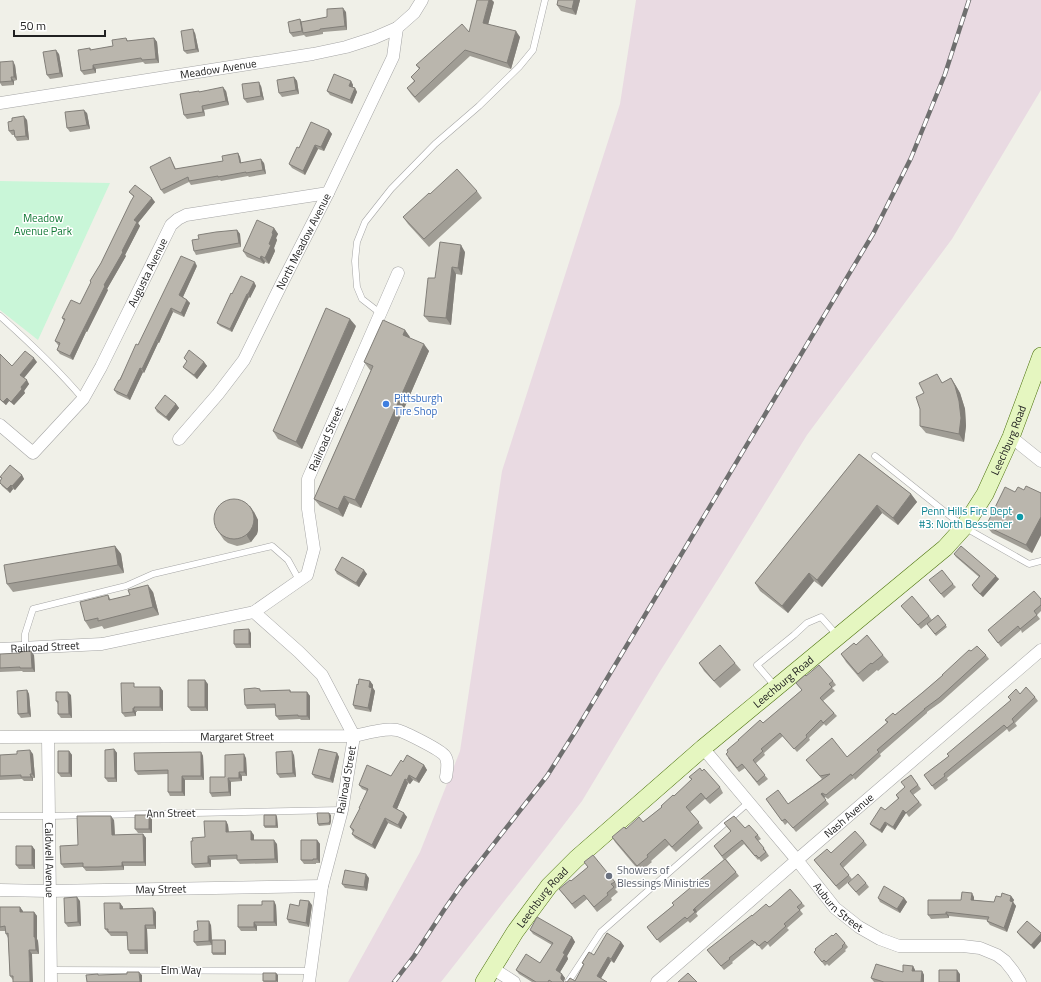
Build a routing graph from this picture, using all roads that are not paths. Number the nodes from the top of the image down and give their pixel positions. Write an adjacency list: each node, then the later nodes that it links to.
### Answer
1 (422, 0): 3 (street, Meadow Avenue)
2 (545, 0): 7 (lane)
3 (397, 28): 4 (street, Meadow Avenue); 5 (street, North Meadow Avenue)
4 (0, 104)
5 (328, 193): 10 (street, Augusta Avenue); 13 (street, North Meadow Avenue)
6 (398, 273): 7 (street, Railroad Street)
7 (380, 313): 18 (street, Railroad Street)
8 (0, 316): 10 (lane)
9 (1041, 356): 12 (street, Leechburg Road)
10 (83, 399): 11 (street, Augusta Avenue)
11 (0, 425)
12 (1011, 437): 15 (street); 16 (street, Leechburg Road)
13 (179, 439)
14 (875, 456): 16 (lane)
15 (1041, 460)
16 (964, 527): 17 (lane); 20 (street, Leechburg Road)
17 (1041, 561)
18 (299, 580): 19 (street, Railroad Street); 21 (lane)
19 (254, 612): 21 (street, Railroad Street); 25 (street, Railroad Street)
20 (838, 636): 24 (street, Leechburg Road); 24 (lane)
21 (25, 648): 22 (street, Railroad Street)
22 (0, 649)
23 (1041, 650): 34 (street, Nash Avenue)
24 (776, 687): 28 (street, Leechburg Road)
25 (354, 736): 27 (street, Margaret Street); 29 (street, Margaret Street); 31 (street, Railroad Street)
26 (0, 737): 27 (street, Margaret Street)
27 (48, 738): 33 (street, Caldwell Avenue)
28 (703, 748): 30 (street, Auburn Street); 39 (street, Leechburg Road)
29 (446, 777)
30 (749, 802): 34 (street, Auburn Street); 43 (lane)
31 (342, 810): 33 (lane, Ann Street); 35 (street, Railroad Street)
32 (0, 816): 33 (lane, Ann Street)
33 (49, 816): 37 (street, Caldwell Avenue)
34 (797, 860): 44 (street, Nash Avenue); 45 (street, Auburn Street)
35 (322, 886): 37 (street, May Street); 40 (street, Railroad Street)
36 (0, 890): 37 (street, May Street)
37 (49, 891): 38 (street, Caldwell Avenue)
38 (50, 970): 40 (lane, Elm Way); 41 (street, Caldwell Avenue)
39 (488, 975): 42 (street)
40 (310, 976)
41 (51, 982)
42 (514, 982)
43 (568, 982)
44 (657, 982)
45 (1020, 982)

